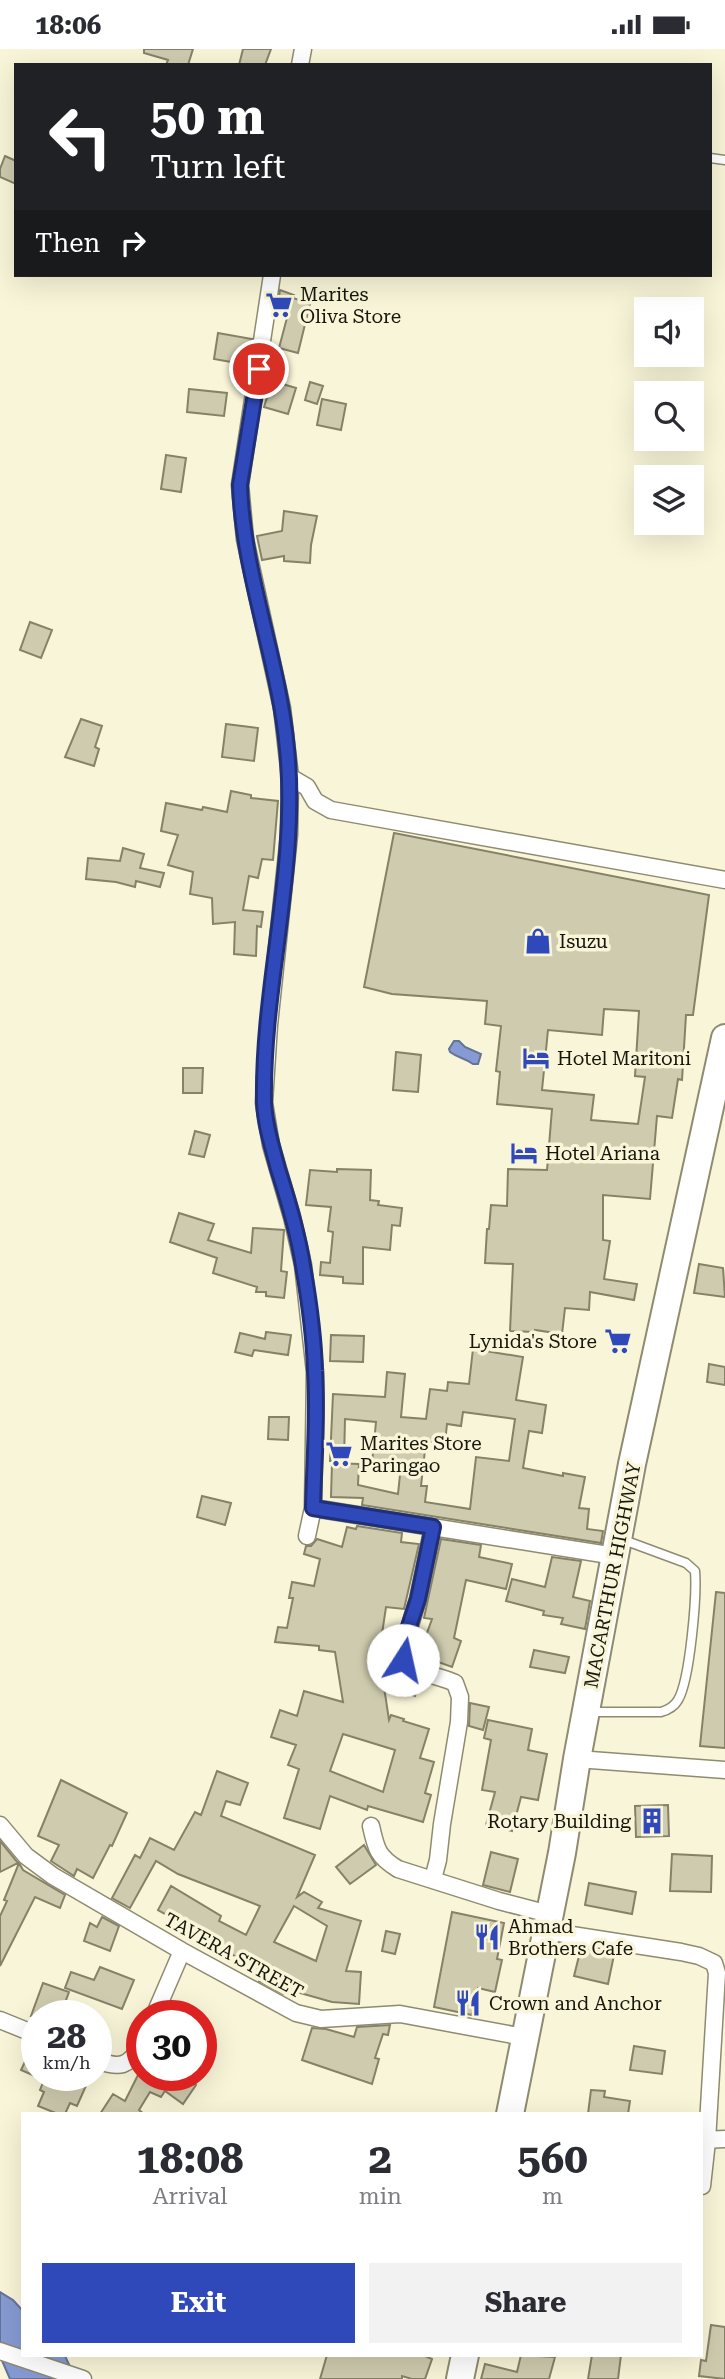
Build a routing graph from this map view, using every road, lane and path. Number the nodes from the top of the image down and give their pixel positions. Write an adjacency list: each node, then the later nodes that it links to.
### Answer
1 (272, 277): 2 (street)
2 (290, 777): 3 (street); 5 (street)
3 (725, 880)
4 (724, 1054): 8 (highway, MACARTHUR HIGHWAY)
5 (313, 1508): 6 (street); 7 (street)
6 (433, 1527): 8 (street); 14 (street)
7 (307, 1536)
8 (616, 1547): 9 (highway, MACARTHUR HIGHWAY); 9 (lane)
9 (586, 1712): 10 (highway, MACARTHUR HIGHWAY)
10 (577, 1759): 11 (street); 15 (highway, MACARTHUR HIGHWAY)
11 (725, 1770)
12 (0, 1825): 16 (street, TAVERA STREET)
13 (371, 1826): 14 (street)
14 (433, 1879): 15 (street)
15 (547, 1923): 20 (highway, MACARTHUR HIGHWAY); 23 (street)
16 (182, 1951): 17 (street); 20 (street, TAVERA STREET)
17 (161, 2000)
18 (0, 2020): 19 (street)
19 (21, 2029)
20 (524, 2037): 21 (highway, MACARTHUR HIGHWAY)
21 (510, 2112)
22 (725, 2139): 23 (street)
23 (704, 2141): 24 (street)
24 (703, 2164)
25 (0, 2351): 27 (street)
26 (465, 2357): 28 (highway)
27 (83, 2379)
28 (460, 2379)

